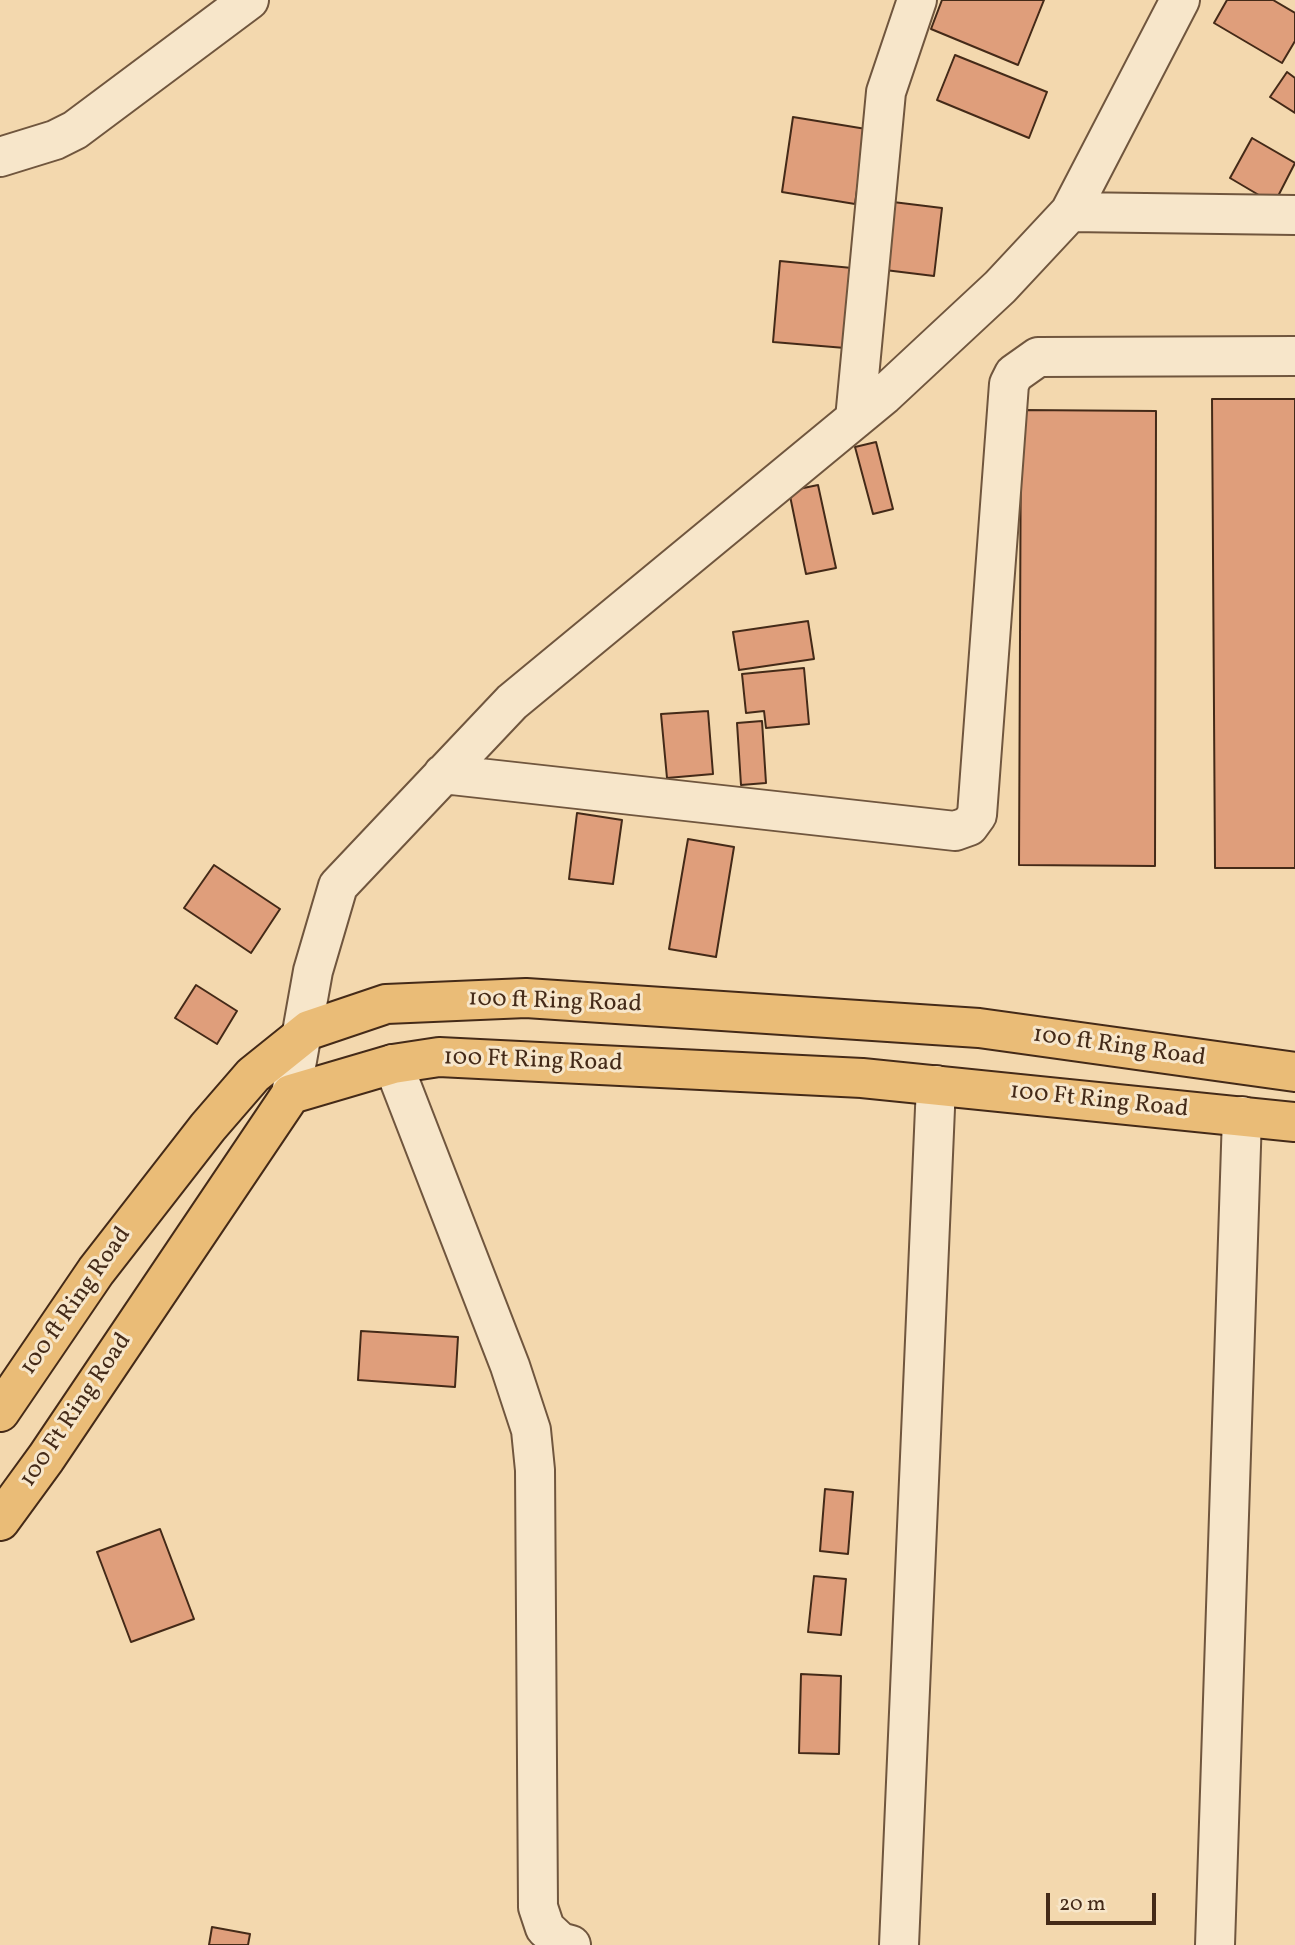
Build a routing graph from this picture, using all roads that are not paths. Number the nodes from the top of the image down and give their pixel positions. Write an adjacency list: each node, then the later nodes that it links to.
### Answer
1 (249, 0): 4 (street)
2 (917, 0): 8 (street)
3 (1180, 0): 5 (street)
4 (0, 157)
5 (1070, 212): 6 (street); 8 (street)
6 (1295, 215)
7 (1295, 356): 9 (street)
8 (855, 419): 9 (street)
9 (443, 774): 10 (street)
10 (303, 1035): 12 (main road, 100 ft Ring Road); 14 (street); 17 (main road, 100 ft Ring Road)
11 (393, 1064): 13 (main road, 100 Ft Ring Road); 14 (main road, 100 Ft Ring Road); 19 (street)
12 (1295, 1072)
13 (936, 1085): 15 (main road, 100 Ft Ring Road); 20 (street)
14 (291, 1094): 18 (main road, 100 Ft Ring Road)
15 (1242, 1116): 16 (main road, 100 Ft Ring Road); 21 (street)
16 (1295, 1122)
17 (0, 1412)
18 (0, 1521)
19 (571, 1945)
20 (899, 1945)
21 (1215, 1945)

